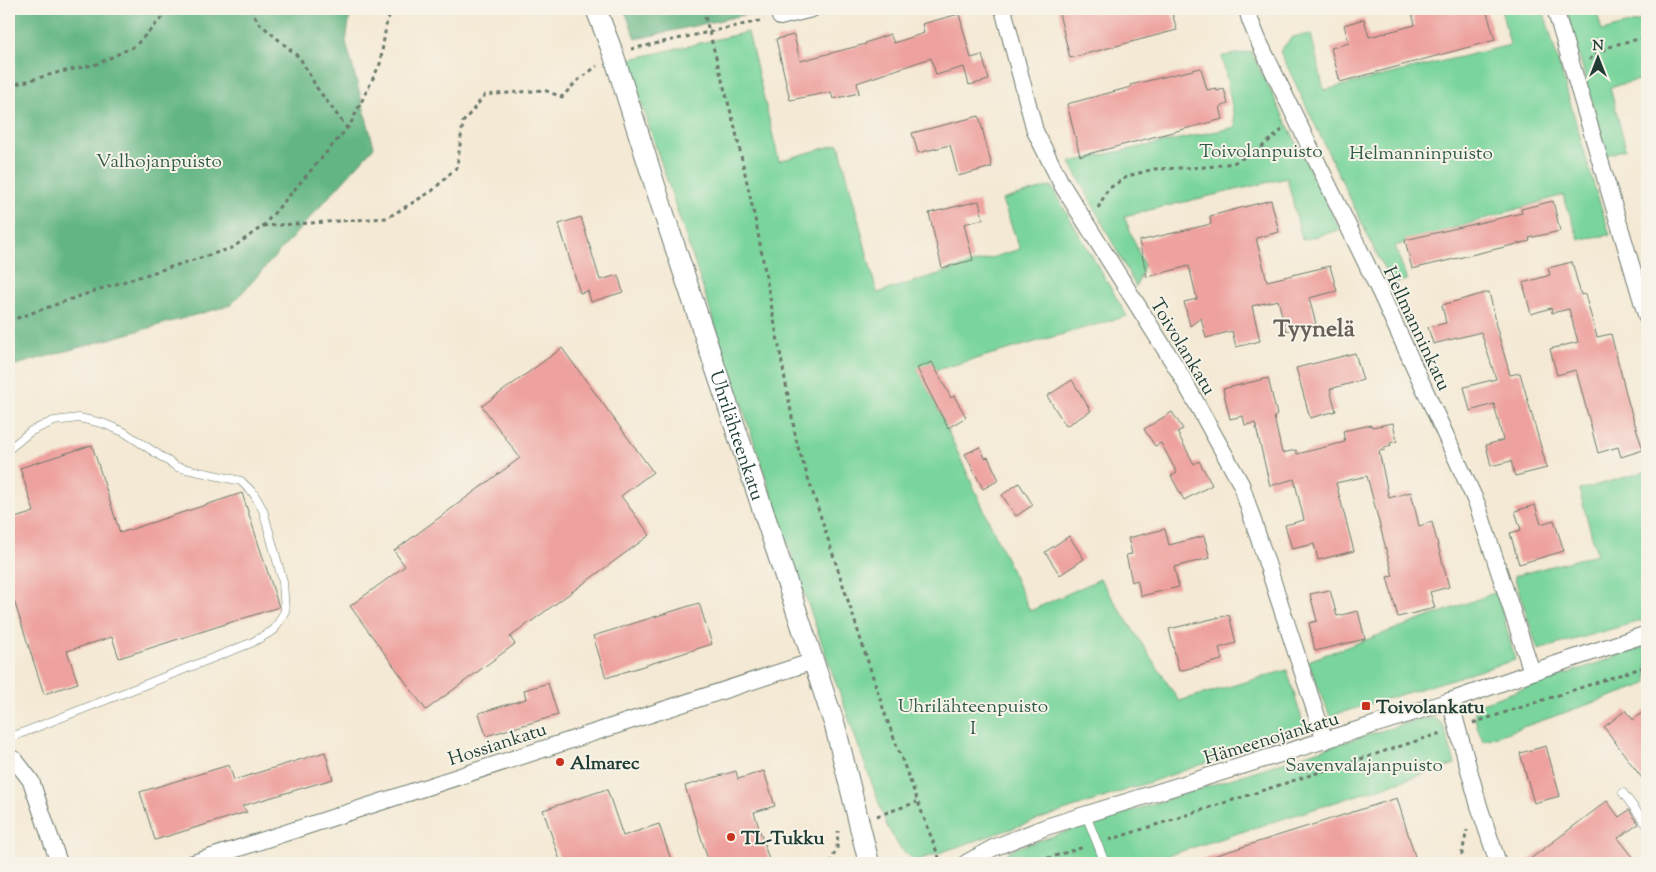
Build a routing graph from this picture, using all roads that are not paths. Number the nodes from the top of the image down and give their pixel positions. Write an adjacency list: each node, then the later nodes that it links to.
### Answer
1 (596, 9): 10 (street, Uhrilähteenkatu)
2 (812, 9): 6 (street)
3 (1003, 9): 14 (street, Toivolankatu)
4 (1247, 9): 11 (street, Hellmanninkatu)
5 (1554, 9): 7 (street)
6 (780, 17)
7 (1647, 318)
8 (9, 449): 13 (lane)
9 (1647, 634): 11 (street, Hämeenojankatu)
10 (814, 661): 21 (street, Hossiankatu); 22 (street, Uhrilähteenkatu)
11 (1532, 672): 12 (street, Hämeenojankatu)
12 (1450, 701): 14 (street, Hämeenojankatu); 25 (street)
13 (9, 738)
14 (1325, 741): 17 (street, Hämeenojankatu)
15 (9, 757): 19 (street)
16 (1623, 793): 18 (lane)
17 (1086, 815): 23 (street, Hämeenojankatu); 24 (lane)
18 (1647, 825)
19 (58, 862): 20 (lane)
20 (13, 863)
21 (193, 863)
22 (869, 863)
23 (966, 863)
24 (1105, 863)
25 (1498, 863)

